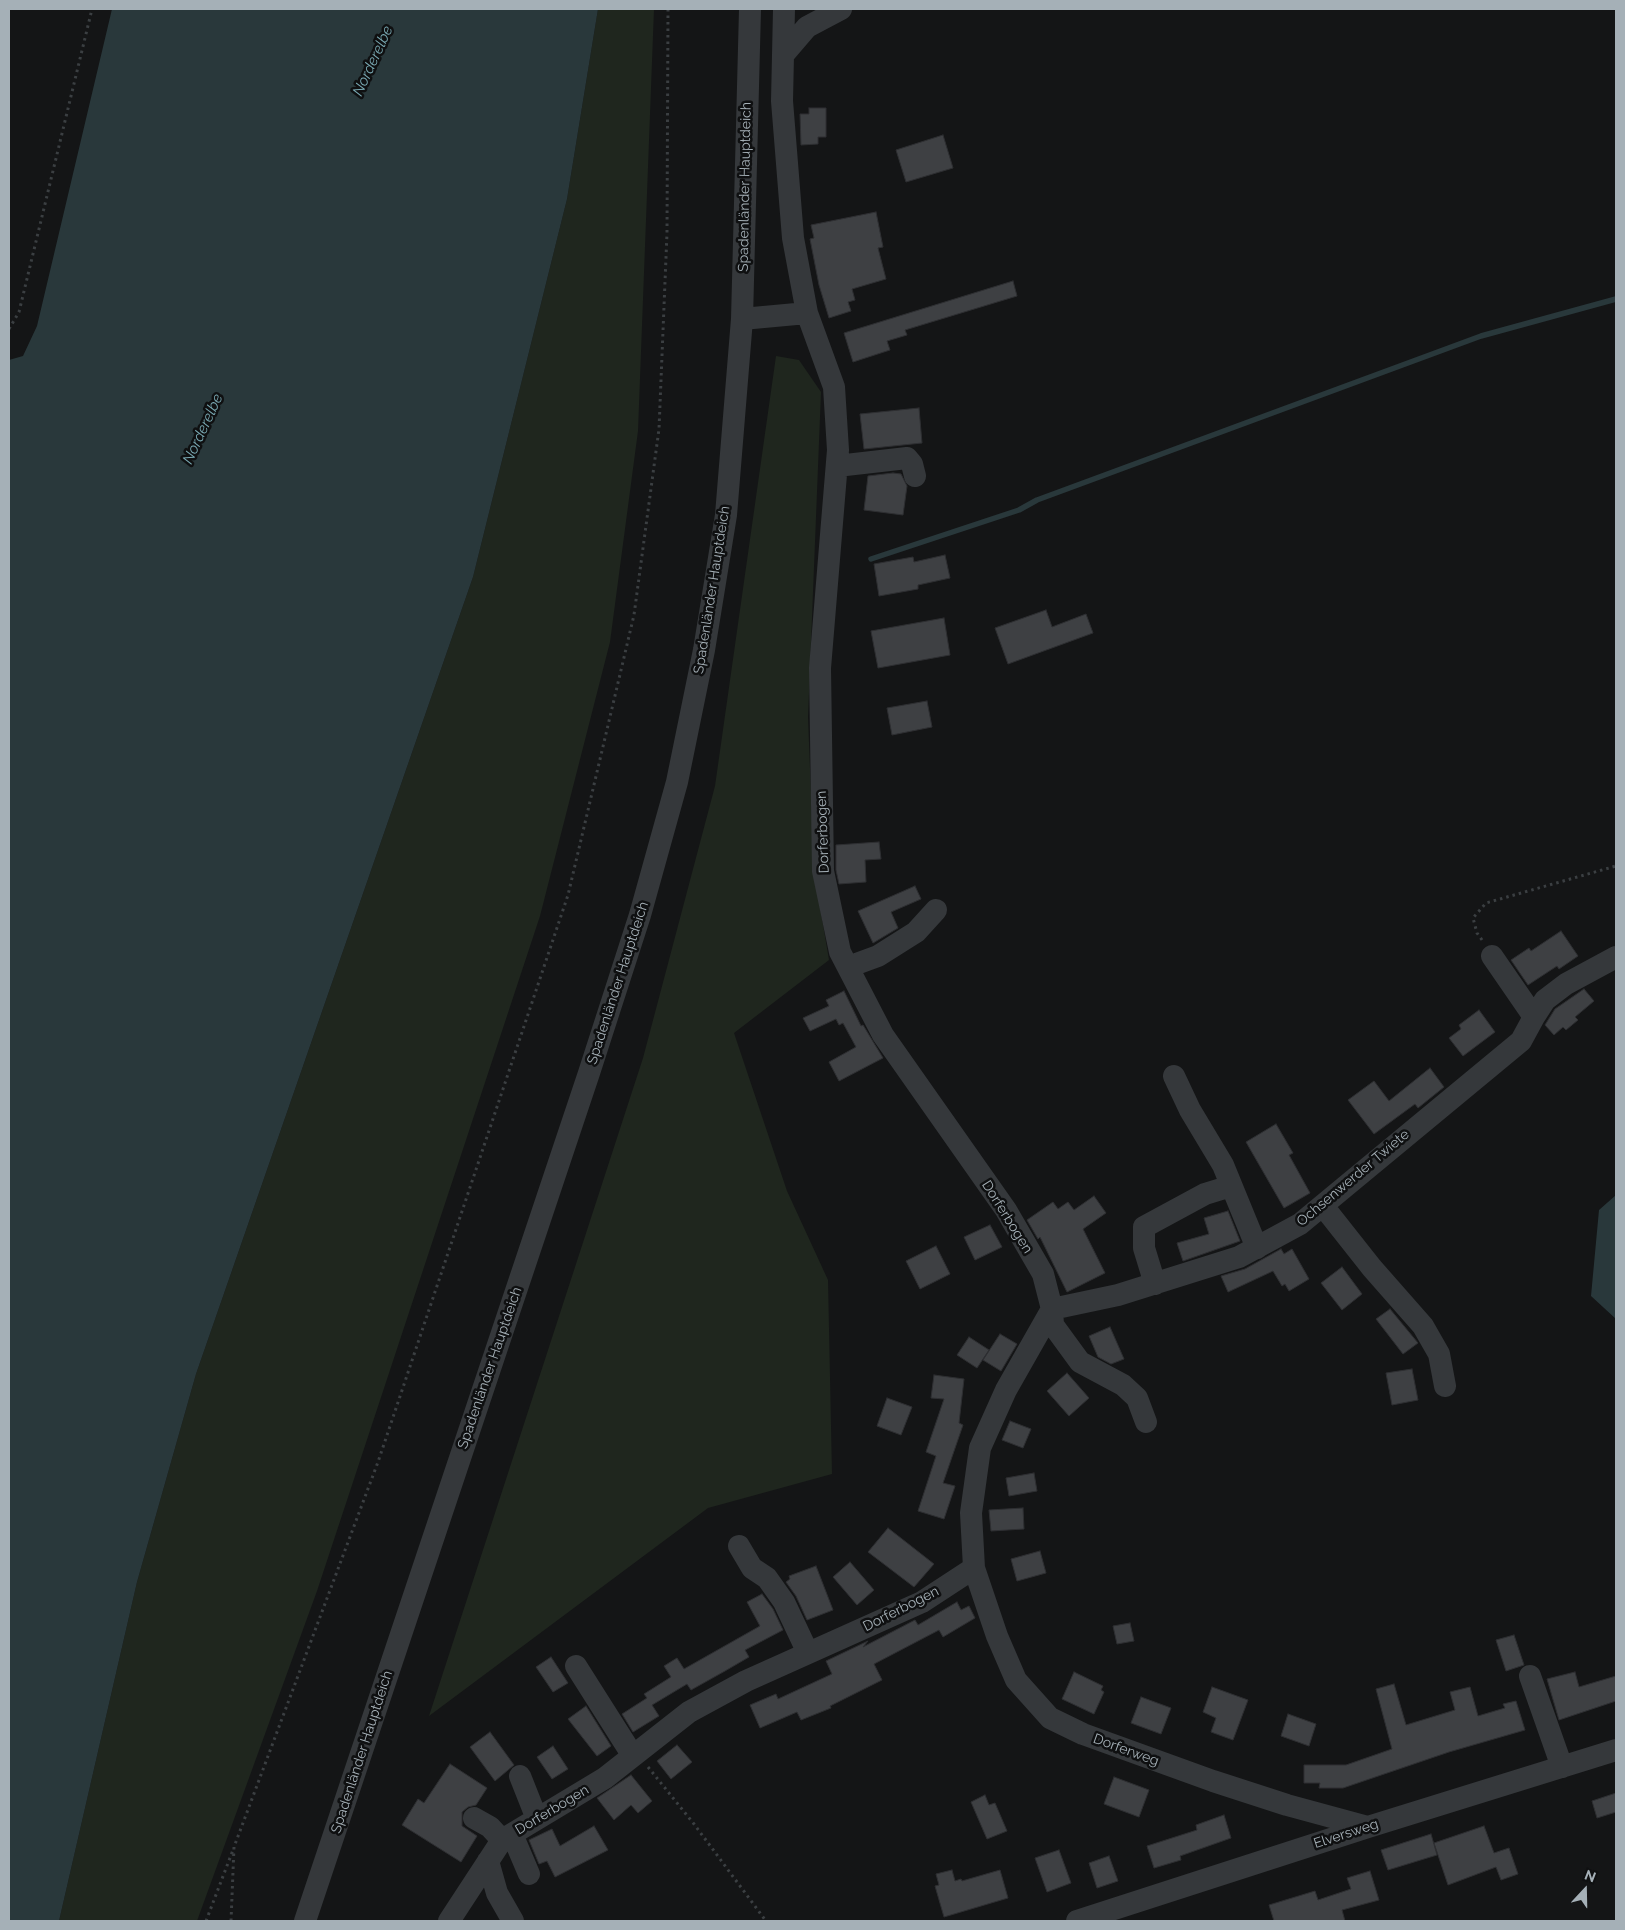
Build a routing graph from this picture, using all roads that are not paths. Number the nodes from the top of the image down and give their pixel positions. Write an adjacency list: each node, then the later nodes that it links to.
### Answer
1 (750, 9): 6 (street, Spadenländer Hauptdeich)
2 (784, 9): 4 (street, Dorferbogen)
3 (841, 9): 4 (street)
4 (783, 55): 5 (street, Dorferbogen)
5 (807, 312): 6 (street); 7 (street, Dorferbogen)
6 (742, 319): 37 (street, Spadenländer Hauptdeich)
7 (837, 466): 8 (street); 12 (street, Dorferbogen)
8 (915, 476)
9 (936, 910): 12 (street)
10 (1492, 956): 13 (street)
11 (1616, 957): 13 (street, Ochsenwerder Twiete)
12 (848, 967): 19 (street, Dorferbogen)
13 (1534, 1017): 16 (street, Ochsenwerder Twiete)
14 (1174, 1076): 15 (street)
15 (1230, 1186): 17 (street); 18 (street)
16 (1323, 1206): 17 (street, Ochsenwerder Twiete); 20 (street)
17 (1257, 1248): 18 (street, Ochsenwerder Twiete)
18 (1155, 1284): 19 (street, Ochsenwerder Twiete)
19 (1052, 1309): 21 (street, Dorferbogen); 23 (street)
20 (1445, 1386)
21 (1146, 1422)
22 (739, 1546): 24 (street)
23 (974, 1568): 24 (street, Dorferbogen); 33 (street, Dorferweg)
24 (808, 1653): 28 (street, Dorferbogen)
25 (576, 1666): 28 (street)
26 (1530, 1676): 29 (street)
27 (1616, 1750): 29 (street, Elversweg)
28 (635, 1754): 32 (street, Dorferbogen)
29 (1562, 1767): 33 (street, Elversweg)
30 (520, 1776): 32 (street)
31 (474, 1818): 34 (street)
32 (537, 1819): 34 (street, Dorferbogen)
33 (1368, 1827): 40 (street, Elversweg)
34 (507, 1837): 35 (street, Dorferbogen); 36 (street)
35 (488, 1861): 38 (street, Dorferbogen); 39 (street)
36 (529, 1874)
37 (305, 1921)
38 (449, 1921)
39 (513, 1921)
40 (1077, 1921)

